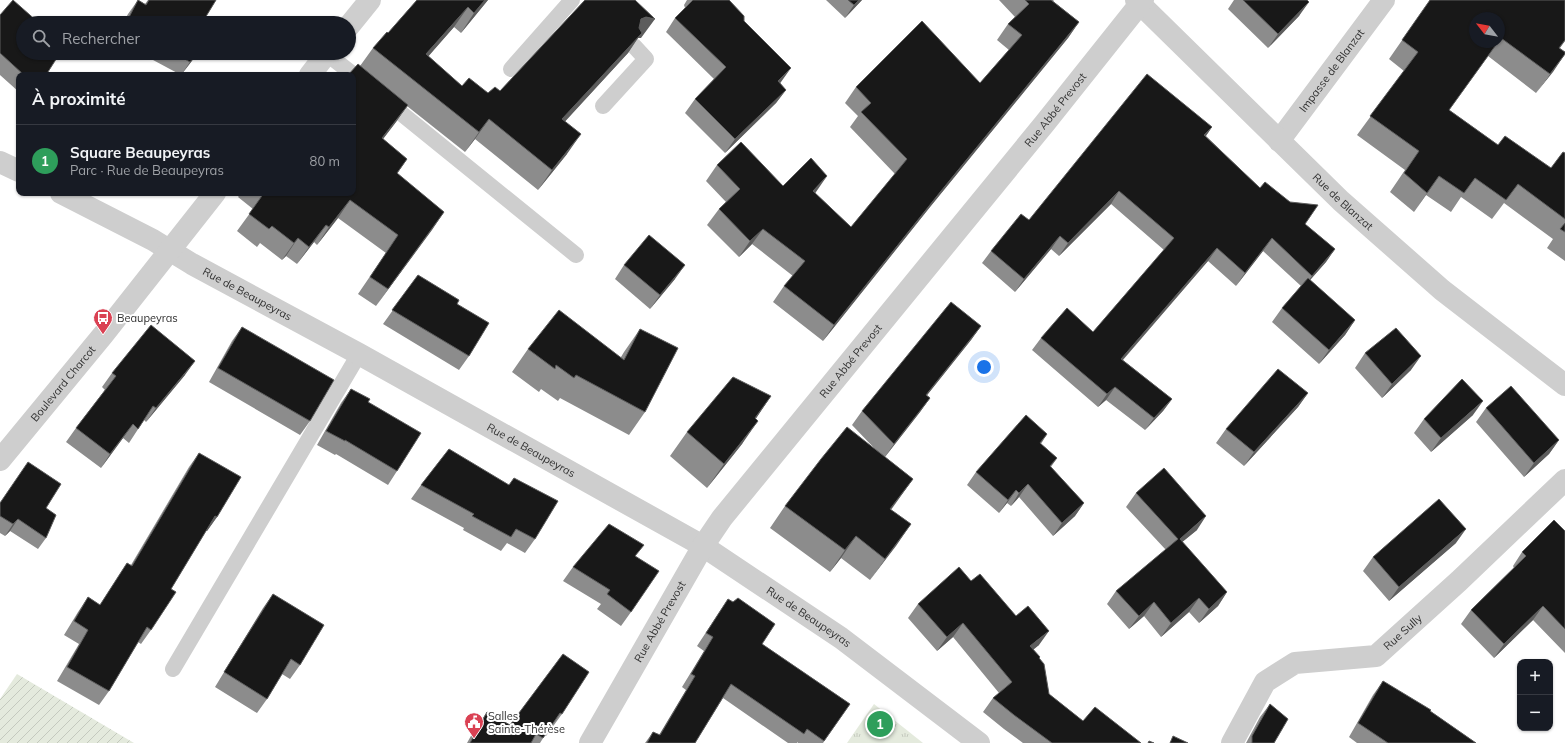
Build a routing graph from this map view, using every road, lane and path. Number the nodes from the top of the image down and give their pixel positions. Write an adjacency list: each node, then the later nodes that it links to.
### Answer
1 (370, 0): 5 (street)
2 (1384, 0): 14 (street, Impasse de Blanzat)
3 (580, 1): 9 (lane)
4 (1140, 1): 14 (street, Rue de Blanzat); 25 (street, Rue Abbé Prevost)
5 (356, 17)
6 (634, 46): 13 (lane)
7 (322, 60): 10 (street)
8 (336, 60): 11 (lane)
9 (511, 69)
10 (312, 72)
11 (350, 72)
12 (356, 77): 20 (lane)
13 (603, 106)
14 (1279, 141): 22 (street, Rue de Blanzat)
15 (0, 162): 16 (street)
16 (16, 170)
17 (67, 196): 19 (street, Rue de Beaupeyras)
18 (213, 196): 19 (street, Boulevard Charcot)
19 (171, 250): 21 (street, Rue de Beaupeyras); 23 (street, Boulevard Charcot)
20 (576, 255)
21 (359, 354): 25 (street, Rue de Beaupeyras); 26 (lane)
22 (1565, 386)
23 (0, 460)
24 (1565, 480): 29 (street, Rue Sully)
25 (702, 546): 27 (street, Rue Abbé Prevost); 28 (street, Rue de Beaupeyras)
26 (173, 669)
27 (590, 743)
28 (979, 743)
29 (1232, 743)

